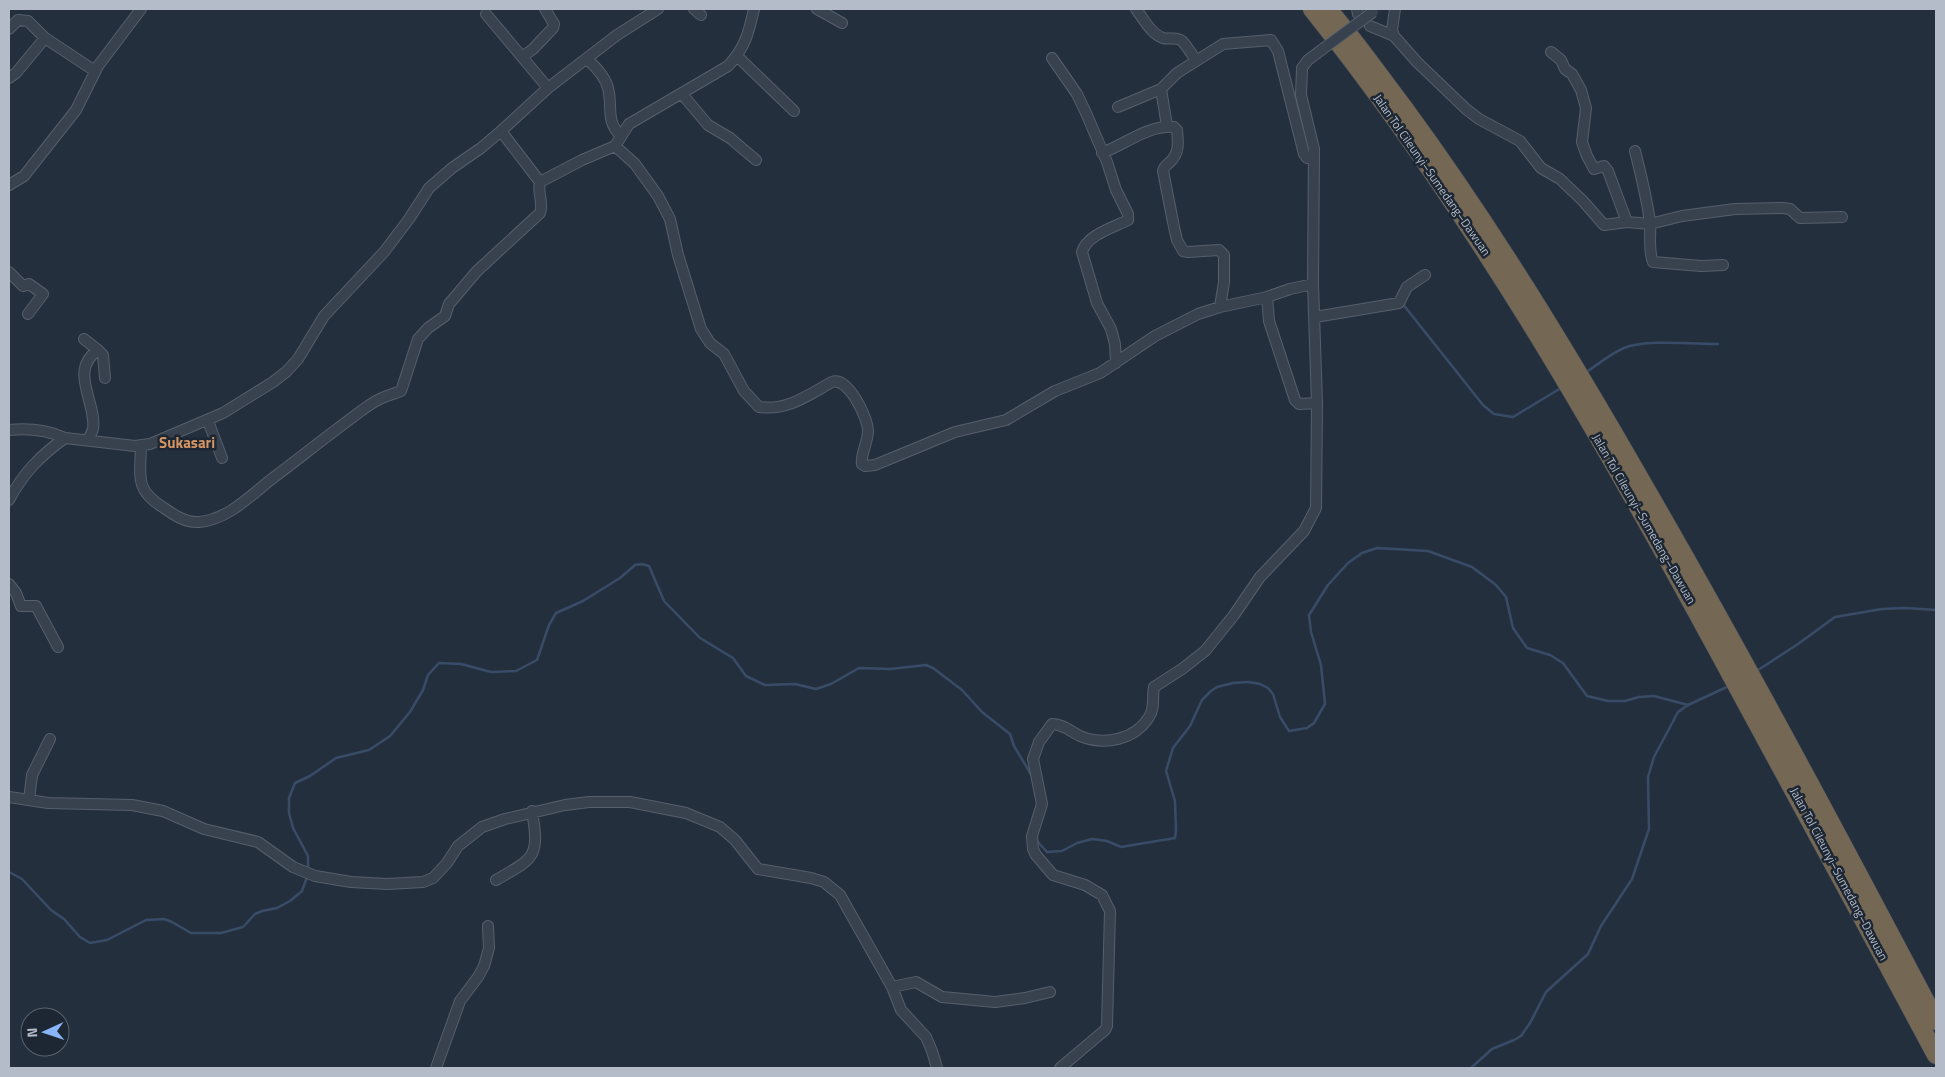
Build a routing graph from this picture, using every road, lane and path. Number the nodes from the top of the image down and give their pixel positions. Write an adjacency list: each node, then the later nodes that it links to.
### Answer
1 (141, 9): 23 (street)
2 (545, 9): 19 (street)
3 (658, 9): 21 (street)
4 (754, 9): 18 (street)
5 (817, 9): 12 (street)
6 (1136, 9): 22 (street)
7 (1312, 9): 74 (highway, Jalan Tol Cileunyi–Sumedang–Dawuan)
8 (1328, 9): 73 (highway, Jalan Tol Cileunyi–Sumedang–Dawuan)
9 (1395, 9): 15 (street)
10 (1375, 10): 30 (street, bridge)
11 (486, 14): 19 (street)
12 (842, 23)
13 (1370, 26): 15 (street)
14 (9, 29): 16 (street)
15 (1394, 36): 41 (street)
16 (45, 38): 23 (street); 24 (street)
17 (1551, 52): 41 (street)
18 (737, 56): 27 (street); 29 (street)
19 (522, 57): 25 (street)
20 (1052, 58): 36 (street)
21 (587, 59): 25 (street); 33 (street)
22 (1196, 60): 26 (street); 30 (street)
23 (95, 71): 39 (street)
24 (9, 78)
25 (548, 88): 32 (street)
26 (1161, 89): 28 (street); 31 (street)
27 (682, 94): 33 (street); 37 (street)
28 (1118, 107)
29 (794, 111)
30 (1300, 114): 46 (street)
31 (1167, 126): 36 (street); 48 (street)
32 (501, 131): 38 (street); 56 (street)
33 (621, 136): 34 (street)
34 (615, 146): 38 (street); 53 (street)
35 (1634, 151): 42 (street)
36 (1102, 153): 53 (street)
37 (756, 160)
38 (540, 182): 60 (street)
39 (9, 185)
40 (1842, 217): 42 (street)
41 (1628, 222): 42 (street)
42 (1650, 224): 43 (street)
43 (1723, 266)
44 (9, 272): 49 (street)
45 (1425, 275): 50 (street)
46 (1312, 284): 47 (street); 50 (street)
47 (1267, 297): 48 (street); 55 (street)
48 (1220, 307): 53 (street)
49 (28, 314)
50 (1315, 318): 55 (street)
51 (84, 339): 52 (street)
52 (98, 350): 54 (street); 59 (street)
53 (1116, 363)
54 (105, 378)
55 (1318, 403): 77 (street)
56 (208, 421): 60 (street); 61 (street)
57 (9, 430): 58 (street)
58 (65, 438): 59 (street); 62 (street)
59 (88, 440): 60 (street)
60 (141, 446)
61 (222, 458)
62 (9, 500)
63 (9, 584): 64 (street)
64 (58, 647)
65 (50, 740): 67 (street)
66 (9, 797): 67 (street)
67 (29, 800): 68 (street)
68 (532, 812): 69 (street); 71 (street)
69 (496, 880)
70 (488, 926): 75 (street)
71 (892, 988): 72 (street); 76 (street)
72 (1050, 992)
73 (1936, 1021)
74 (1936, 1055)
75 (436, 1068)
76 (937, 1068)
77 (1060, 1068)

